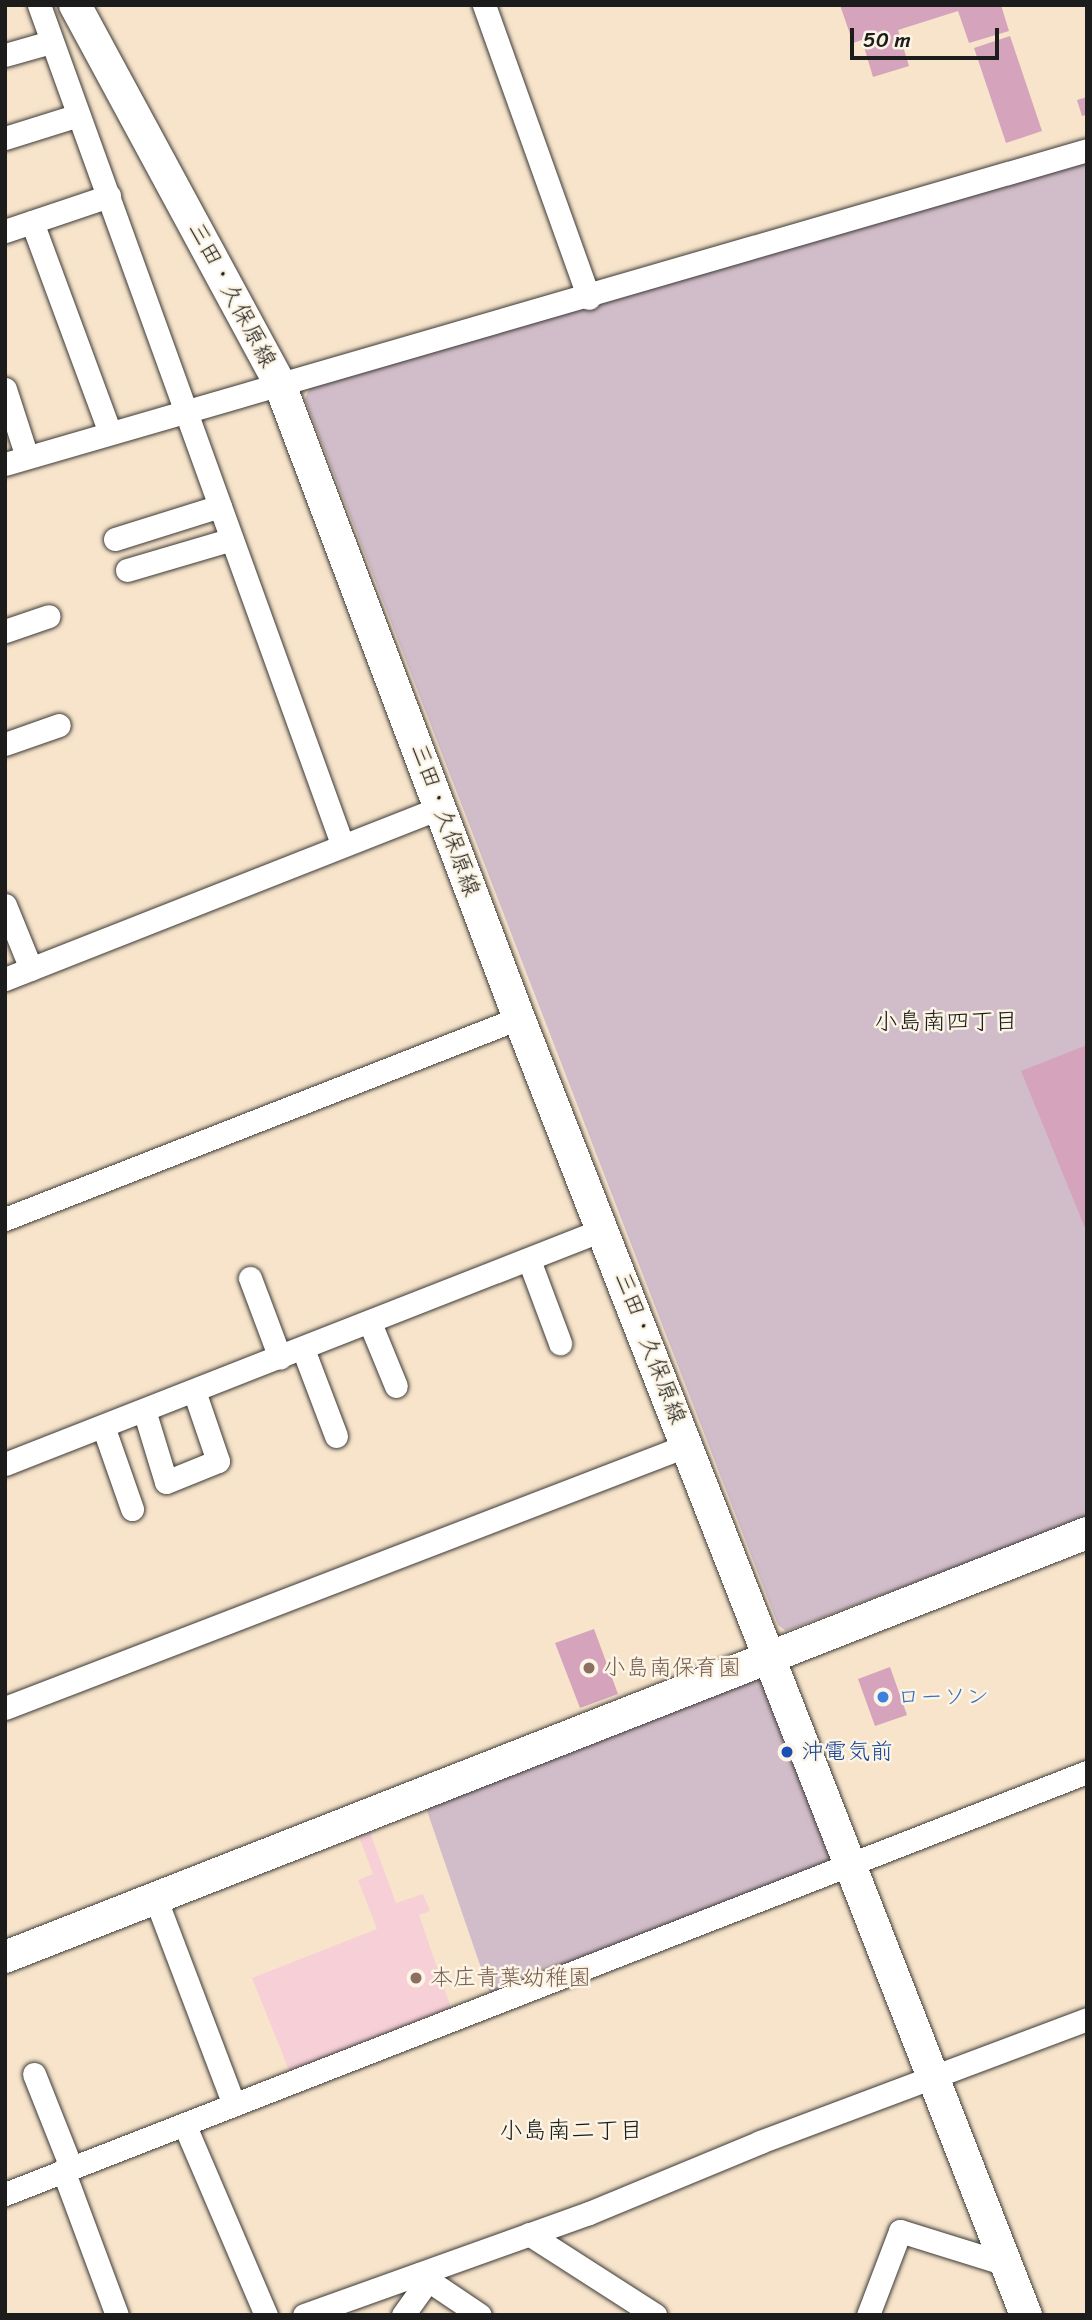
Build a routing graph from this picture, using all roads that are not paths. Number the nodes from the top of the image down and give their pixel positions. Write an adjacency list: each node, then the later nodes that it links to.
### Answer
1 (38, 5): 4 (street)
2 (75, 5): 13 (street, 三田・久保原線)
3 (484, 5): 12 (street)
4 (51, 42): 5 (street); 6 (street)
5 (5, 55)
6 (79, 115): 7 (street); 9 (street)
7 (5, 138)
8 (1087, 150): 12 (street)
9 (109, 196): 10 (street); 15 (street)
10 (32, 222): 11 (street); 16 (street)
11 (5, 231)
12 (589, 298): 13 (street)
13 (279, 382): 15 (street); 26 (street, 三田・久保原線)
14 (5, 389): 17 (street)
15 (186, 410): 16 (street); 18 (street)
16 (110, 433): 17 (street)
17 (16, 460)
18 (220, 506): 19 (street); 20 (street)
19 (115, 539)
20 (232, 539): 21 (street); 27 (street)
21 (127, 570)
22 (49, 616): 23 (street)
23 (5, 631)
24 (59, 725): 25 (street)
25 (5, 744)
26 (440, 808): 27 (street); 31 (street, 三田・久保原線)
27 (342, 844): 29 (street)
28 (5, 905): 29 (street)
29 (32, 969): 30 (street)
30 (5, 979)
31 (519, 1018): 32 (street); 33 (street, 三田・久保原線)
32 (5, 1219)
33 (604, 1230): 34 (street); 45 (street, 三田・久保原線)
34 (529, 1260): 36 (street); 37 (street)
35 (250, 1278): 39 (street)
36 (370, 1323): 38 (street); 40 (street)
37 (560, 1343)
38 (303, 1349): 39 (street); 44 (street)
39 (280, 1358): 41 (street)
40 (396, 1386)
41 (194, 1391): 42 (street); 42 (street)
42 (144, 1410): 43 (street)
43 (103, 1426): 46 (street); 47 (street)
44 (335, 1436)
45 (688, 1445): 49 (street, 三田・久保原線); 50 (street)
46 (5, 1464)
47 (132, 1509)
48 (1087, 1533): 49 (street)
49 (770, 1656): 52 (street, 三田・久保原線); 53 (street)
50 (5, 1708)
51 (1087, 1772): 52 (street)
52 (851, 1865): 57 (street, 三田・久保原線); 58 (street)
53 (155, 1897): 54 (street); 58 (street)
54 (5, 1957)
55 (1087, 2019): 57 (street)
56 (34, 2074): 60 (street)
57 (932, 2077): 62 (street); 63 (street, 三田・久保原線)
58 (234, 2105): 59 (street)
59 (185, 2126): 60 (street); 67 (street)
60 (67, 2169): 61 (street); 66 (street)
61 (5, 2194)
62 (528, 2234): 64 (street); 65 (street)
63 (1006, 2264): 71 (street); 72 (street, 三田・久保原線)
64 (423, 2277): 68 (street); 69 (street); 70 (street)
65 (642, 2312)
66 (117, 2315)
67 (266, 2315)
68 (304, 2315)
69 (403, 2315)
70 (480, 2315)
71 (868, 2315)
72 (1026, 2315)

